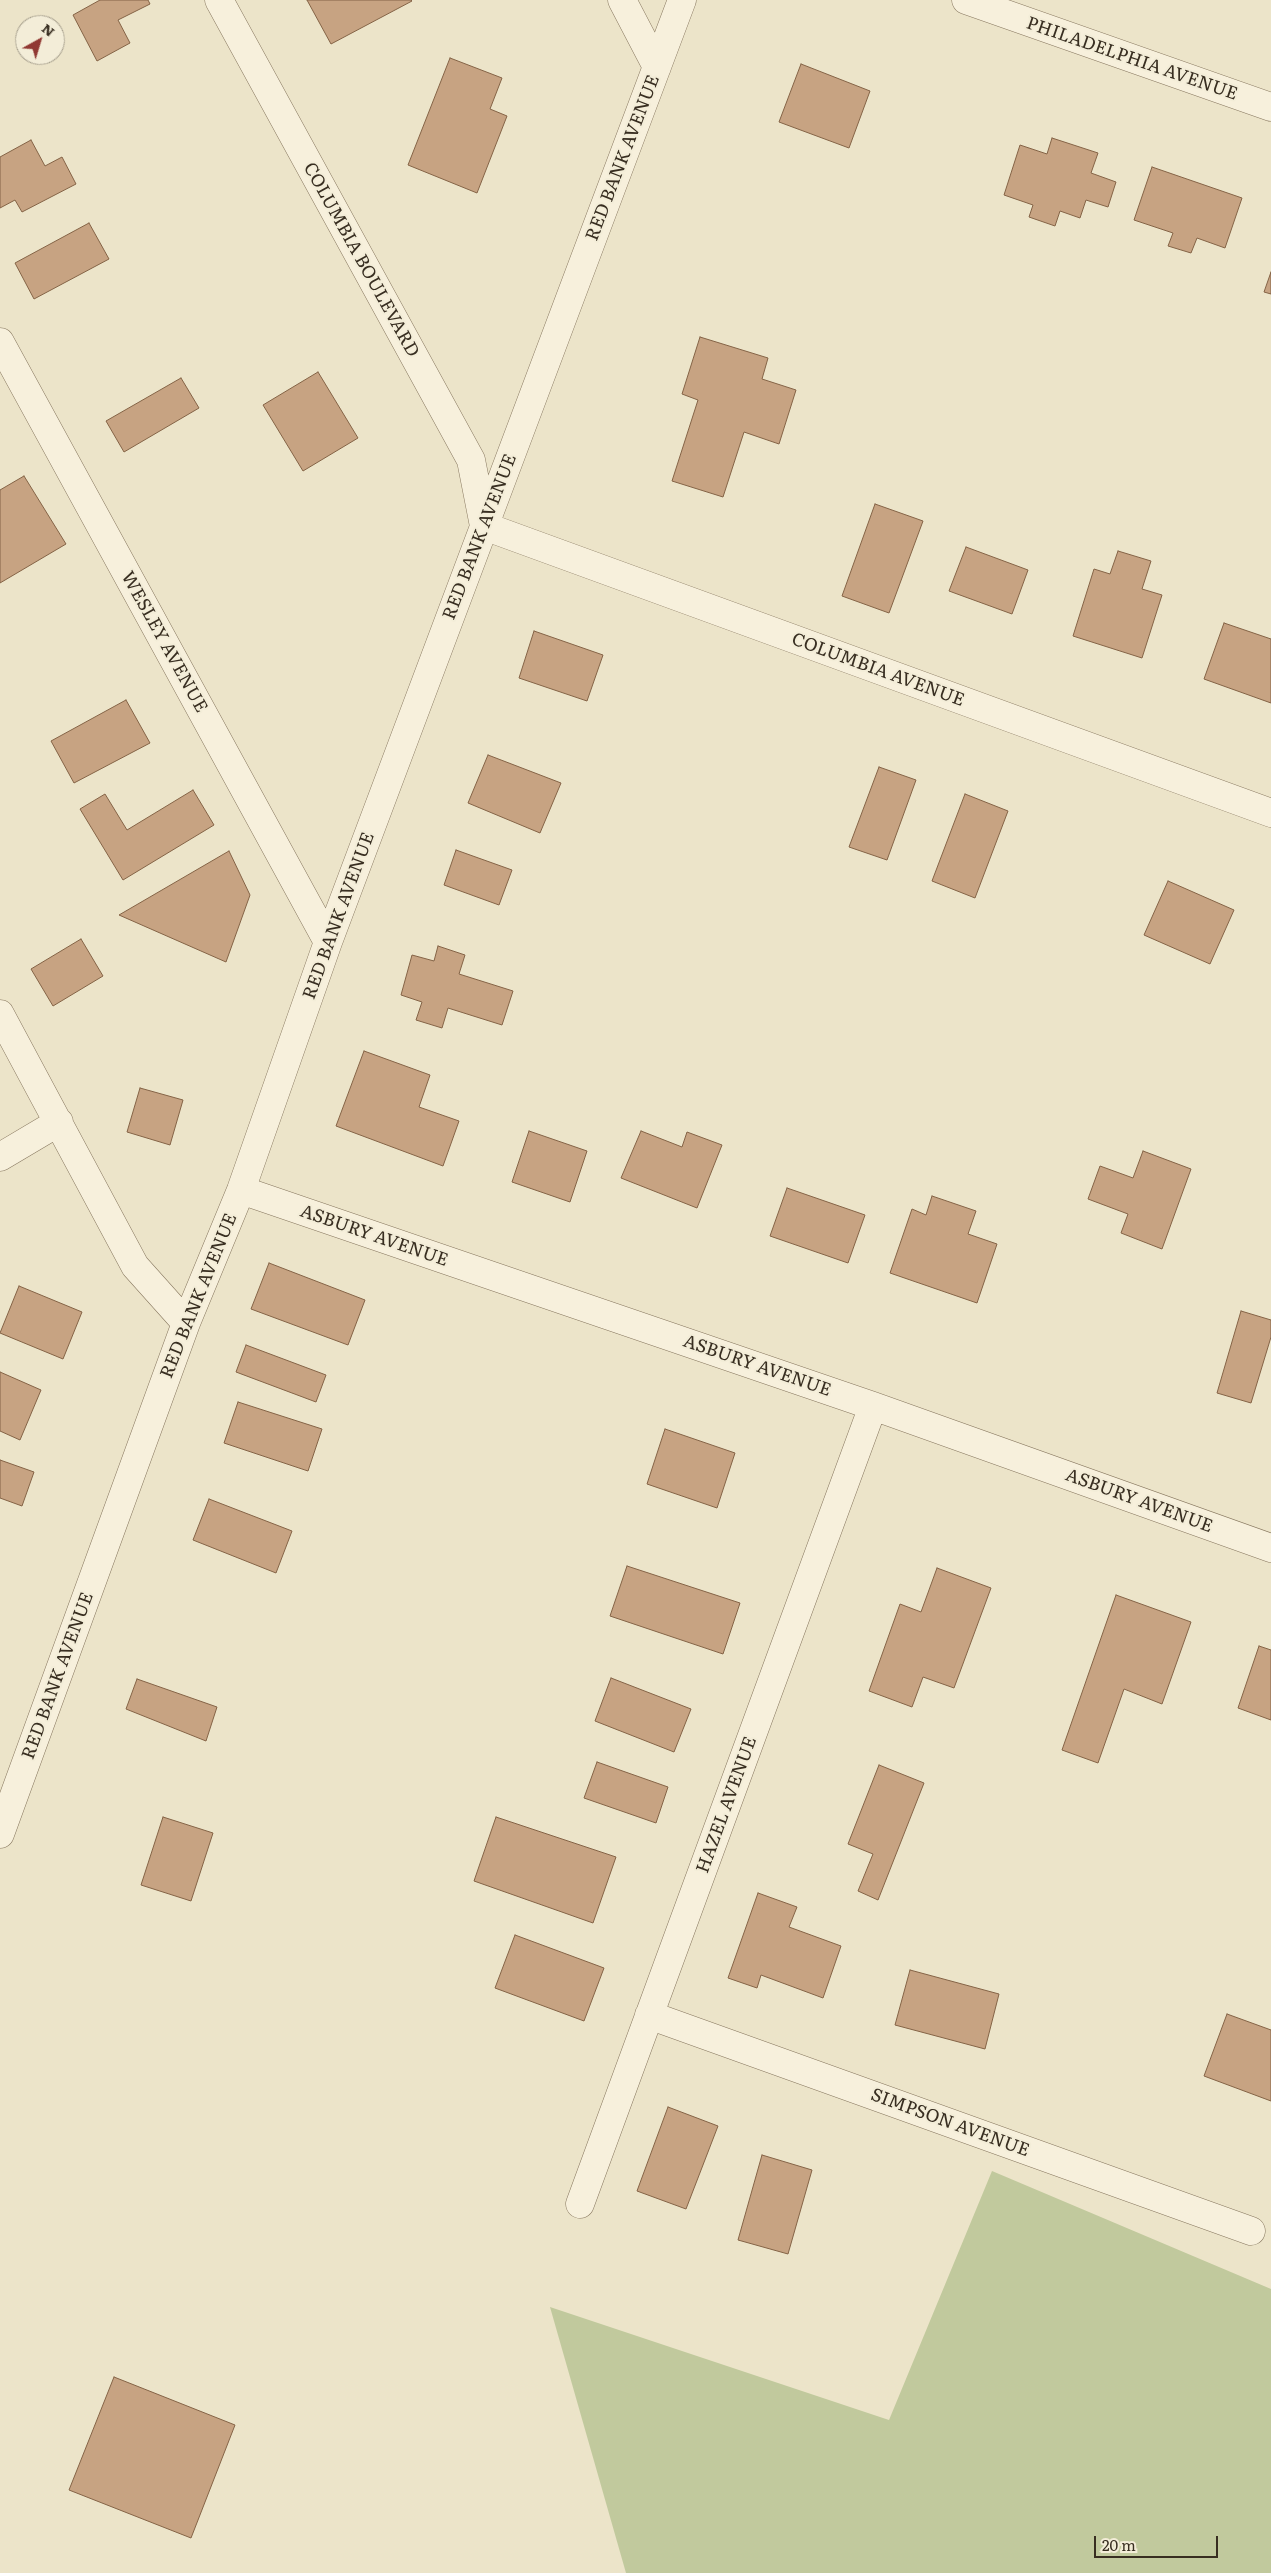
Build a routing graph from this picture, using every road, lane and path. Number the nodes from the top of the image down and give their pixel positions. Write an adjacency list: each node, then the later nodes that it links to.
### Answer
1 (219, 0): 8 (street, COLUMBIA BOULEVARD)
2 (622, 0): 5 (street)
3 (682, 0): 5 (street, RED BANK AVENUE)
4 (966, 0): 6 (street, PHILADELPHIA AVENUE)
5 (657, 68): 8 (street, RED BANK AVENUE)
6 (1271, 107)
7 (0, 342): 10 (street, WESLEY AVENUE)
8 (484, 526): 9 (street, COLUMBIA AVENUE); 10 (street, RED BANK AVENUE)
9 (1271, 813)
10 (328, 942): 14 (street, RED BANK AVENUE)
11 (0, 1014): 12 (street)
12 (59, 1122): 13 (street); 15 (street)
13 (0, 1157)
14 (241, 1190): 15 (street, RED BANK AVENUE); 16 (street, ASBURY AVENUE)
15 (186, 1323): 18 (street, RED BANK AVENUE)
16 (873, 1406): 17 (street, ASBURY AVENUE); 19 (street, HAZEL AVENUE)
17 (1271, 1548)
18 (0, 1834)
19 (649, 2015): 20 (street, HAZEL AVENUE); 21 (street, SIMPSON AVENUE)
20 (580, 2204)
21 (1251, 2231)

